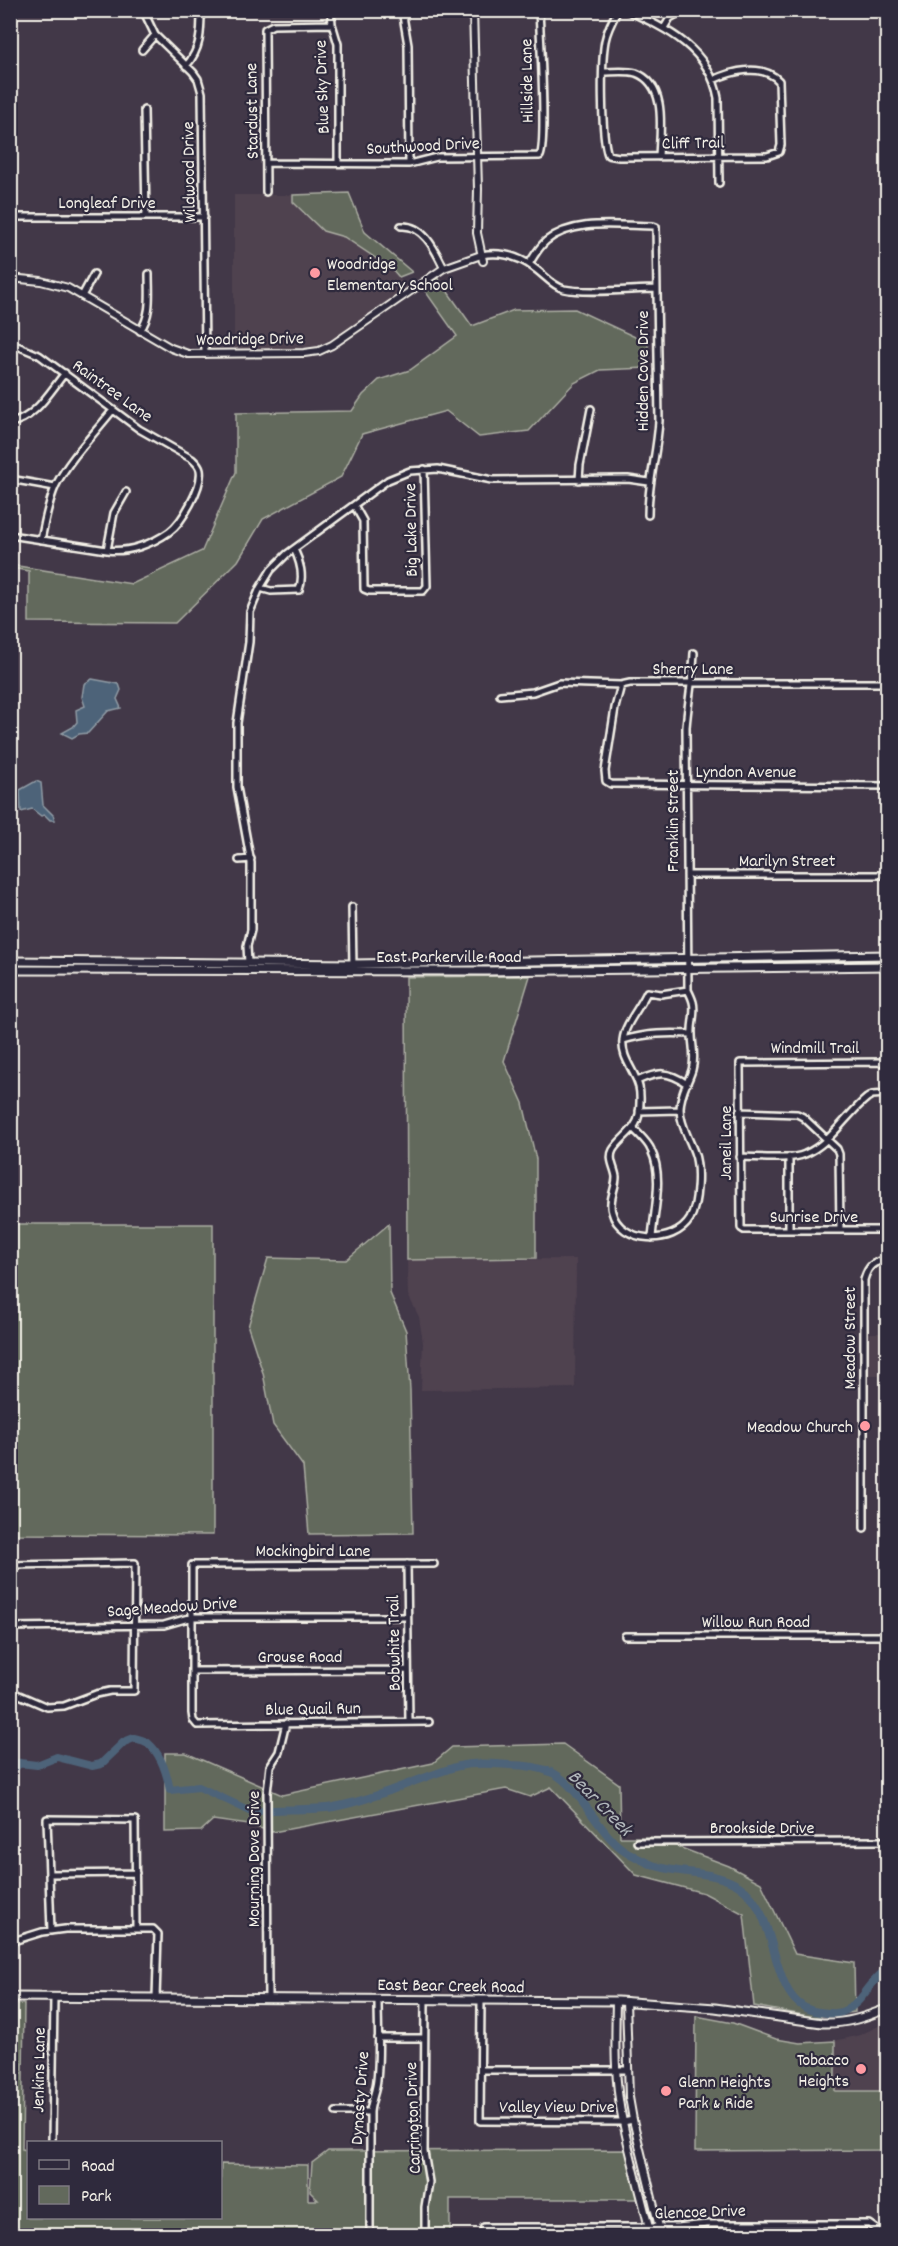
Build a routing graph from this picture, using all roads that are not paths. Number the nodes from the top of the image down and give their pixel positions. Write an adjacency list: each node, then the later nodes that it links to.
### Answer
1 (142, 10): 12 (street, Wildwood Drive)
2 (201, 10): 14 (street)
3 (331, 10): 10 (street, Blue Sky Drive)
4 (402, 10): 24 (street)
5 (473, 10): 20 (street)
6 (539, 10): 18 (street, Hillside Lane)
7 (618, 10): 15 (street)
8 (626, 10): 11 (street)
9 (684, 10): 11 (street)
10 (332, 24): 22 (street, Stardust Lane); 23 (street, Blue Sky Drive)
11 (664, 28): 16 (street)
12 (155, 35): 13 (street); 14 (street, Wildwood Drive)
13 (142, 50)
14 (186, 66): 29 (street, Wildwood Drive)
15 (603, 72): 21 (street); 21 (street, Cliff Trail)
16 (712, 80): 19 (street); 19 (street, Cliff Trail)
17 (144, 110): 27 (street)
18 (542, 151): 20 (street, Southwood Drive)
19 (719, 156): 21 (street, Cliff Trail); 25 (street)
20 (477, 157): 24 (street, Southwood Drive); 31 (street)
21 (659, 157)
22 (267, 163): 23 (street, Southwood Drive); 26 (street, Stardust Lane)
23 (338, 164): 24 (street, Southwood Drive)
24 (409, 164)
25 (719, 183)
26 (266, 192)
27 (146, 216): 28 (street, Longleaf Drive); 29 (street, Longleaf Drive)
28 (10, 217)
29 (204, 217): 41 (street, Wildwood Drive)
30 (401, 226): 33 (street)
31 (482, 258): 32 (street, Woodridge Drive); 33 (street, Woodridge Drive)
32 (529, 264): 37 (street, Woodridge Drive); 37 (street, Hidden Cove Drive)
33 (444, 268): 41 (street, Woodridge Drive)
34 (94, 274): 38 (street)
35 (149, 274): 39 (street)
36 (10, 278): 38 (street, Woodridge Drive)
37 (657, 289): 49 (street, Hidden Cove Drive)
38 (82, 296): 39 (street, Woodridge Drive)
39 (140, 331): 41 (street, Woodridge Drive)
40 (10, 344): 42 (street, Raintree Lane)
41 (206, 354)
42 (65, 373): 44 (street, Raintree Lane); 45 (street)
43 (591, 409): 48 (street)
44 (113, 410): 50 (street); 57 (street, Raintree Lane)
45 (10, 423)
46 (424, 469): 48 (street); 52 (street); 52 (street, Big Lake Drive)
47 (10, 479): 50 (street)
48 (579, 480): 49 (street)
49 (649, 482): 53 (street, Hidden Cove Drive)
50 (55, 487): 55 (street)
51 (126, 492): 57 (street)
52 (354, 505): 56 (street)
53 (648, 515)
54 (10, 535): 55 (street)
55 (41, 540): 57 (street)
56 (294, 549): 58 (street); 58 (street)
57 (107, 550)
58 (260, 588): 66 (street)
59 (694, 653): 61 (street, Franklin Street)
60 (888, 683): 61 (street, Sherry Lane)
61 (692, 684): 62 (street, Sherry Lane); 64 (street, Franklin Street)
62 (621, 685): 63 (street, Sherry Lane); 64 (street, Lyndon Avenue)
63 (500, 695)
64 (687, 786): 65 (street, Lyndon Avenue); 68 (street, Franklin Street)
65 (888, 786)
66 (251, 859): 67 (street); 78 (street)
67 (239, 860)
68 (687, 874): 69 (street, Marilyn Street); 74 (street, Franklin Street)
69 (888, 875)
70 (352, 907): 81 (street)
71 (888, 955): 72 (main road, East Parkerville Road)
72 (794, 956): 73 (main road, East Parkerville Road); 80 (main road)
73 (742, 958): 74 (main road, East Parkerville Road); 82 (main road)
74 (688, 959): 76 (main road, East Parkerville Road); 84 (street, Franklin Street)
75 (10, 961): 77 (main road, East Parkerville Road)
76 (464, 962): 81 (main road, East Parkerville Road); 85 (main road)
77 (102, 966): 78 (main road, East Parkerville Road); 83 (main road, East Parkerville Road)
78 (248, 966): 81 (main road, East Parkerville Road)
79 (888, 966): 80 (main road, East Parkerville Road)
80 (794, 967): 82 (main road, East Parkerville Road)
81 (353, 968): 85 (main road, East Parkerville Road)
82 (709, 969): 84 (main road, East Parkerville Road)
83 (10, 970)
84 (688, 970): 85 (main road, East Parkerville Road); 86 (street, Franklin Street)
85 (464, 971)
86 (688, 990): 87 (street, Franklin Street); 88 (street)
87 (692, 1034): 88 (street); 92 (street, Franklin Street)
88 (623, 1040): 91 (street)
89 (744, 1063): 90 (street, Windmill Trail); 96 (street, Janeil Lane)
90 (887, 1064)
91 (637, 1081): 92 (street); 95 (street)
92 (687, 1084): 94 (street, Franklin Street)
93 (888, 1094): 98 (street)
94 (680, 1110): 95 (street); 105 (street)
95 (639, 1111): 97 (street)
96 (739, 1112): 98 (street); 99 (street, Janeil Lane)
97 (633, 1128): 105 (street); 105 (street)
98 (828, 1138): 100 (street); 103 (street)
99 (740, 1157): 100 (street); 101 (street, Janeil Lane)
100 (789, 1157): 102 (street)
101 (741, 1227): 102 (street, Sunrise Drive)
102 (789, 1230): 103 (street, Sunrise Drive)
103 (840, 1230): 104 (street, Sunrise Drive)
104 (888, 1230)
105 (652, 1238)
106 (888, 1260): 107 (street, Meadow Street)
107 (864, 1528)
108 (10, 1564): 113 (street)
109 (406, 1564): 110 (street, Mockingbird Lane); 111 (street, Mockingbird Lane); 112 (street, Bobwhite Trail)
110 (434, 1564)
111 (192, 1617): 112 (street, Sage Meadow Drive); 113 (street, Sage Meadow Drive); 118 (street)
112 (407, 1617): 117 (street, Bobwhite Trail)
113 (135, 1626): 114 (street, Sage Meadow Drive); 119 (street)
114 (10, 1627)
115 (625, 1636): 116 (street, Willow Run Road)
116 (888, 1636)
117 (408, 1670): 118 (street, Grouse Road); 120 (street, Bobwhite Trail)
118 (192, 1671): 122 (street, Blue Quail Run)
119 (10, 1691)
120 (409, 1722): 121 (street, Blue Quail Run); 122 (street, Blue Quail Run)
121 (429, 1722)
122 (286, 1723): 133 (street, Mourning Dove Drive)
123 (888, 1841): 124 (street, Brookside Drive)
124 (637, 1842)
125 (136, 1873): 126 (street); 126 (street); 127 (street)
126 (49, 1874): 128 (street)
127 (136, 1928): 128 (street); 132 (street)
128 (51, 1931): 129 (street)
129 (10, 1942)
130 (10, 1997): 131 (main road, East Bear Creek Road)
131 (54, 1997): 132 (main road, East Bear Creek Road); 149 (street, Jenkins Lane)
132 (156, 1998): 133 (main road, East Bear Creek Road)
133 (268, 1999): 134 (main road, East Bear Creek Road)
134 (378, 1999): 135 (main road, East Bear Creek Road); 140 (street, Dynasty Drive)
135 (426, 2000): 136 (main road, East Bear Creek Road); 141 (street, Carrington Drive)
136 (481, 2000): 137 (main road, East Bear Creek Road); 142 (street)
137 (616, 2001): 138 (main road, East Bear Creek Road); 143 (street)
138 (626, 2001): 139 (main road, East Bear Creek Road); 144 (street)
139 (888, 2008)
140 (378, 2038): 141 (street); 146 (street, Dynasty Drive)
141 (424, 2038): 156 (street, Carrington Drive)
142 (481, 2070): 143 (street); 148 (street, Valley View Drive)
143 (616, 2070): 144 (street); 148 (street)
144 (627, 2070): 147 (street)
145 (336, 2112): 146 (street)
146 (370, 2112): 155 (street, Dynasty Drive)
147 (633, 2120): 148 (street, Valley View Drive); 152 (street)
148 (623, 2122): 151 (street)
149 (52, 2141)
150 (820, 2224): 152 (street, Glencoe Drive); 154 (street, Glencoe Drive); 161 (street)
151 (649, 2227): 152 (street, Glencoe Drive); 153 (street, Glencoe Drive); 159 (street)
152 (659, 2227): 160 (street)
153 (537, 2228): 157 (street, Glencoe Drive); 158 (street)
154 (879, 2231)
155 (370, 2235)
156 (425, 2235)
157 (484, 2235)
158 (537, 2235)
159 (651, 2235)
160 (658, 2235)
161 (820, 2235)

